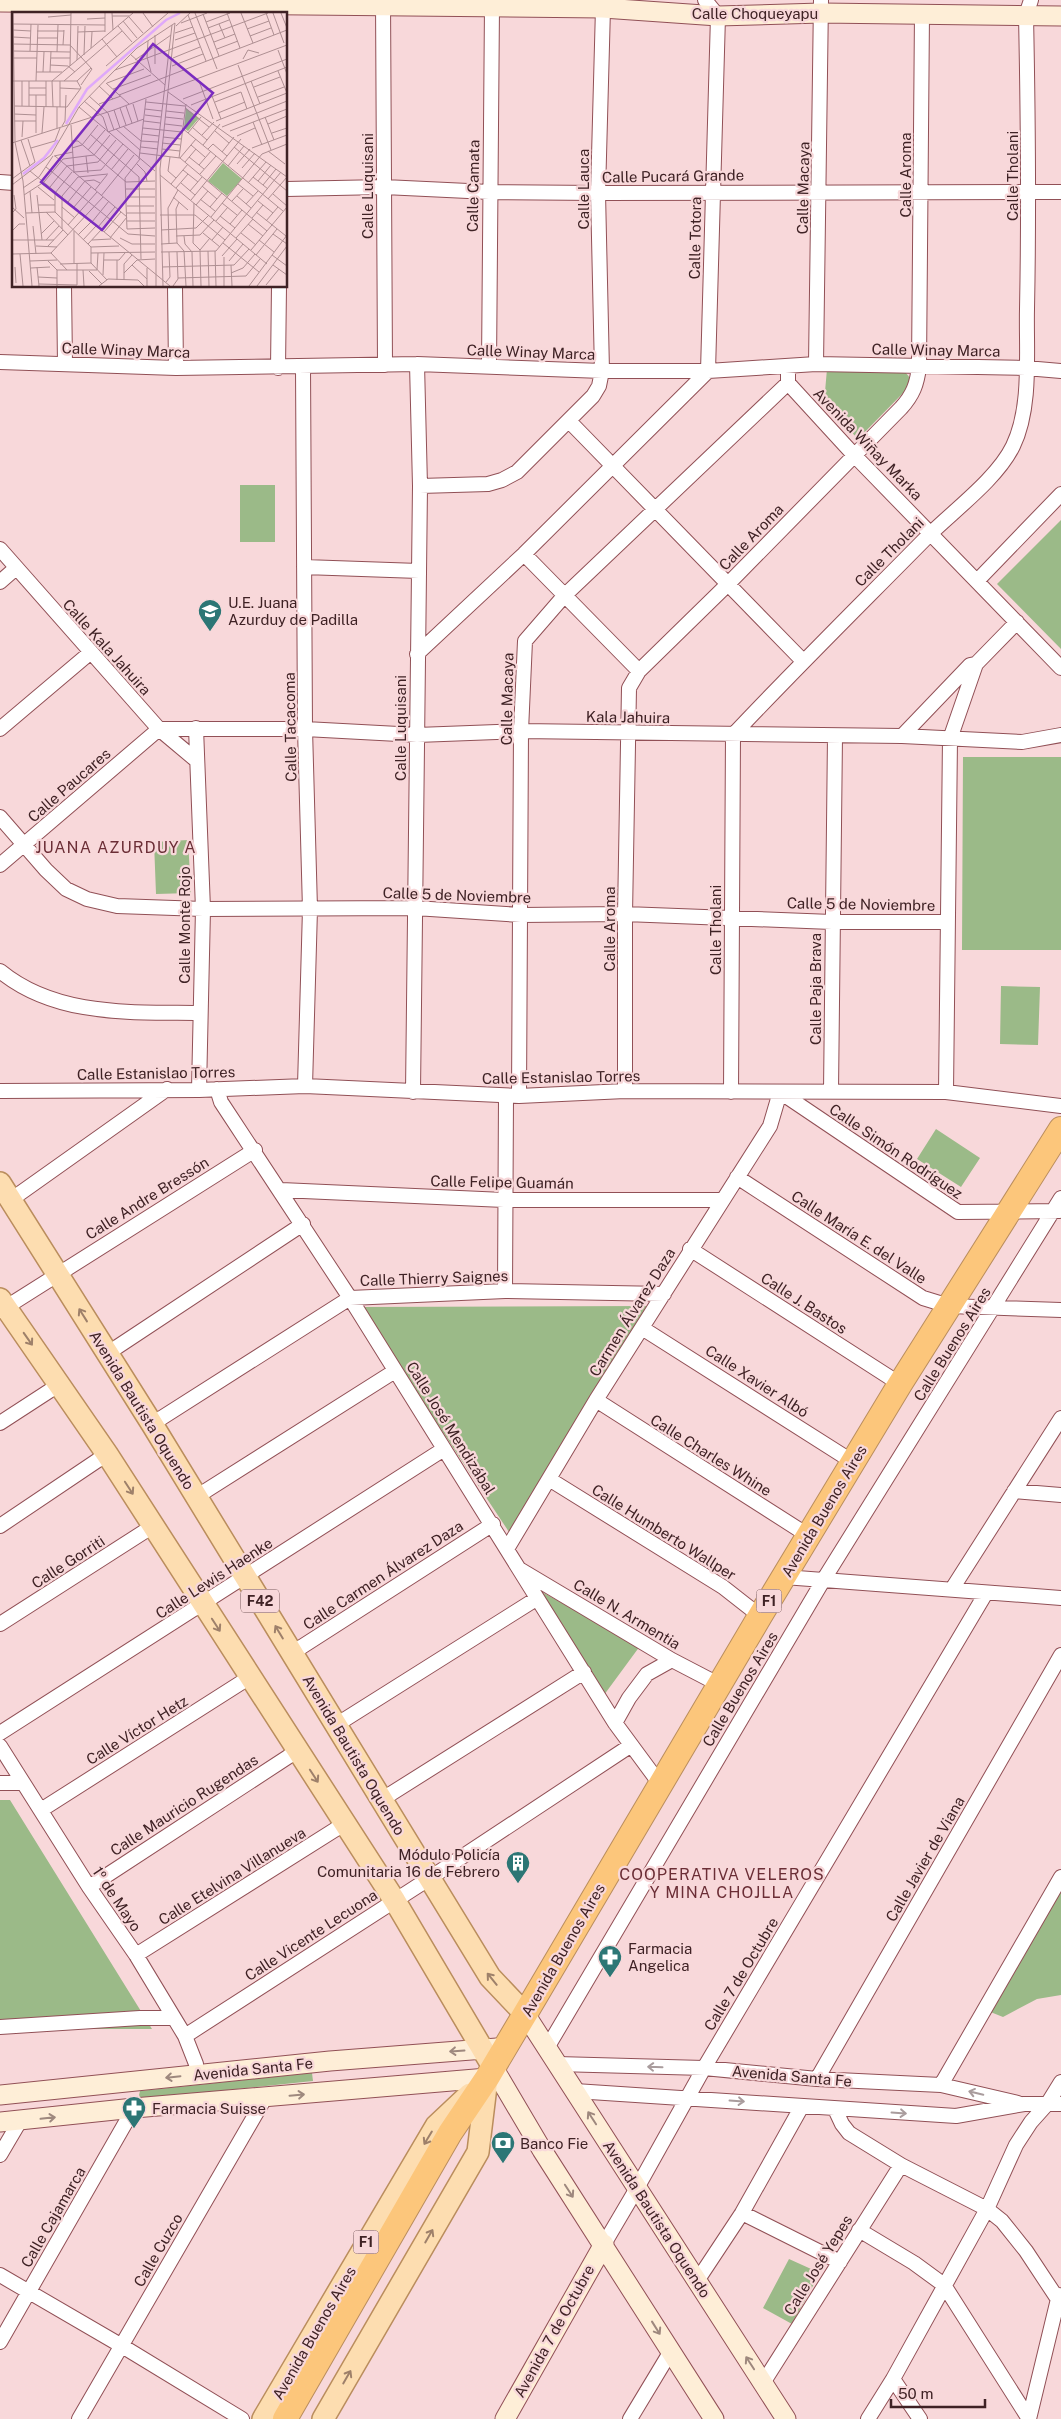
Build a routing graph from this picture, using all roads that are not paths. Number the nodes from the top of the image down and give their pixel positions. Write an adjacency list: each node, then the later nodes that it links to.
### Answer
1 (705, 0): 13 (street)
2 (5, 1): 10 (main road, Calle Choqueyapu)
3 (96, 2): 5 (main road, Calle Choqueyapu); 10 (main road, Calle Choqueyapu)
4 (383, 3): 6 (main road, Calle Choqueyapu); 7 (main road, Calle Choqueyapu); 15 (street, Calle Luquisani)
5 (179, 5): 6 (main road, Calle Choqueyapu)
6 (281, 6)
7 (492, 6): 11 (main road, Calle Choqueyapu); 20 (street, Calle Camata)
8 (821, 6): 12 (main road, Calle Choqueyapu); 13 (main road, Calle Choqueyapu); 19 (street, Calle Macaya)
9 (1028, 7): 12 (main road, Calle Choqueyapu); 14 (main road, Calle Choqueyapu); 17 (street, Calle Tholani)
10 (62, 8)
11 (603, 8): 13 (main road, Calle Choqueyapu); 23 (street, Calle Lauca)
12 (922, 13): 21 (street, Calle Aroma)
13 (718, 16): 18 (street, Calle Totora)
14 (1061, 16)
15 (384, 188): 16 (street, Calle Pucará Grande); 20 (street, Calle Pucará Grande); 31 (street, Calle Luquisani)
16 (288, 189)
17 (1029, 190): 21 (street, Calle Pucará Grande); 22 (street, Calle Pucará Grande); 38 (street, Calle Tholani)
18 (712, 191): 19 (street, Calle Pucará Grande); 23 (street, Calle Pucará Grande); 40 (street, Calle Totora)
19 (820, 191): 21 (street, Calle Pucará Grande); 30 (street, Calle Macaya)
20 (489, 192): 23 (street, Calle Pucará Grande); 32 (street, Calle Camata)
21 (921, 192): 34 (street, Calle Aroma)
22 (1061, 192)
23 (598, 193): 39 (street, Calle Lauca)
24 (64, 288): 28 (street)
25 (175, 288): 35 (street)
26 (279, 288): 36 (street)
27 (0, 362): 28 (street, Calle Winay Marca)
28 (65, 364): 35 (street, Calle Winay Marca)
29 (417, 364): 31 (street, Calle Winay Marca); 32 (street, Calle Winay Marca); 46 (street, Calle Luquisani)
30 (816, 364): 33 (street, Calle Winay Marca); 34 (street, Calle Winay Marca)
31 (385, 365): 37 (street, Calle Winay Marca)
32 (489, 366): 39 (street, Calle Winay Marca)
33 (788, 367): 40 (street, Calle Winay Marca); 42 (street)
34 (919, 367): 38 (street, Calle Winay Marca); 44 (street, Calle Aroma)
35 (176, 368): 36 (street, Calle Winay Marca)
36 (278, 368): 37 (street, Calle Winay Marca)
37 (303, 368): 52 (street, Calle Tacacoma)
38 (1026, 368): 41 (street, Calle Winay Marca); 49 (street, Calle Tholani)
39 (602, 371): 40 (street, Calle Winay Marca); 43 (street)
40 (708, 371): 45 (street)
41 (1061, 371)
42 (788, 384): 44 (street, Avenida Wiñay Marka); 48 (street, Calle Macaya)
43 (569, 421): 45 (street); 46 (street)
44 (854, 455): 49 (street, Avenida Wiñay Marka); 57 (street, Calle Aroma)
45 (612, 466): 48 (street); 51 (street)
46 (420, 486): 54 (street, Calle Luquisani)
47 (1061, 494): 55 (street)
48 (655, 511): 57 (street); 58 (street, Calle Macaya)
49 (931, 533): 55 (street, Avenida Wiñay Marka); 62 (street, Calle Tholani)
50 (0, 549): 53 (street, Calle Kala Jahuira)
51 (524, 554): 58 (street); 61 (street)
52 (304, 567): 54 (street); 69 (street, Calle Tacacoma)
53 (16, 568): 56 (street); 60 (street, Calle Kala Jahuira)
54 (419, 572): 61 (street, Calle Luquisani)
55 (977, 581): 59 (street, Avenida Wiñay Marka)
56 (0, 582)
57 (728, 584): 62 (street); 65 (street, Calle Aroma)
58 (564, 596): 65 (street); 70 (street, Calle Macaya)
59 (1017, 622): 63 (street); 64 (street, Avenida Wiñay Marka)
60 (91, 652): 66 (street); 68 (street, Calle Kala Jahuira)
61 (417, 654): 72 (street, Calle Luquisani)
62 (803, 661): 73 (street, Calle Tholani)
63 (976, 664): 76 (street); 77 (street)
64 (1061, 668)
65 (639, 671): 71 (street, Calle Aroma)
66 (0, 728)
67 (196, 728): 68 (street, Kala Jahuira); 69 (street, Kala Jahuira); 78 (street, Calle Monte Rojo)
68 (159, 729): 78 (street, Calle Kala Jahuira); 80 (street, Calle Paucares)
69 (305, 729): 72 (street, Kala Jahuira); 82 (street, Calle Tacacoma)
70 (522, 731): 71 (street, Kala Jahuira); 72 (street, Kala Jahuira); 86 (street, Calle Macaya)
71 (628, 733): 73 (street, Kala Jahuira); 85 (street, Calle Aroma)
72 (417, 735): 83 (street, Calle Luquisani)
73 (733, 735): 75 (street, Kala Jahuira); 87 (street, Calle Tholani)
74 (1061, 735): 77 (street, Kala Jahuira)
75 (835, 736): 76 (street, Kala Jahuira); 88 (street, Calle Paja Brava)
76 (902, 736): 77 (street, Kala Jahuira)
77 (950, 739): 89 (street)
78 (196, 760): 84 (street, Calle Monte Rojo)
79 (0, 817): 80 (street, Calle 5 de Noviembre)
80 (24, 845): 81 (street, Calle Paucares); 84 (street, Calle 5 de Noviembre)
81 (0, 865)
82 (310, 908): 83 (street, Calle 5 de Noviembre); 84 (street, Calle 5 de Noviembre); 92 (street, Calle Tacacoma)
83 (416, 908): 86 (street, Calle 5 de Noviembre); 99 (street, Calle Luquisani)
84 (203, 909): 91 (street, Calle Monte Rojo)
85 (625, 914): 86 (street, Calle 5 de Noviembre); 87 (street, Calle 5 de Noviembre); 97 (street, Calle Aroma)
86 (521, 915): 103 (street, Calle Macaya)
87 (731, 917): 88 (street, Calle 5 de Noviembre); 100 (street, Calle Tholani)
88 (832, 922): 89 (street, Calle 5 de Noviembre); 98 (street, Calle Paja Brava)
89 (946, 922): 102 (street)
90 (0, 971): 91 (street)
91 (200, 1013): 95 (street, Calle Monte Rojo)
92 (305, 1086): 94 (street, Calle Estanislao Torres); 99 (street, Calle Estanislao Torres)
93 (167, 1089): 95 (street, Calle Estanislao Torres); 96 (street, Calle Estanislao Torres); 109 (street)
94 (217, 1089): 95 (street, Calle Estanislao Torres); 106 (street, Calle José Mendizábal)
95 (199, 1090)
96 (0, 1091)
97 (625, 1091): 100 (street, Calle Estanislao Torres); 103 (street, Calle Estanislao Torres)
98 (830, 1091): 101 (street, Calle Estanislao Torres); 102 (street, Calle Estanislao Torres)
99 (413, 1092): 103 (street, Calle Estanislao Torres)
100 (731, 1092): 101 (street, Calle Estanislao Torres)
101 (780, 1092): 107 (street, Carmen Álvarez Daza); 113 (street, Calle Simón Rodríguez)
102 (946, 1092): 104 (street, Calle Estanislao Torres)
103 (512, 1096): 111 (street, Calle Macaya)
104 (1061, 1106)
105 (1061, 1129): 113 (highway, Avenida Buenos Aires / F1)
106 (255, 1150): 108 (street, Calle José Mendizábal); 117 (street, Calle Andre Bressón)
107 (737, 1177): 112 (street, Carmen Álvarez Daza); 122 (street, Calle María E. del Valle)
108 (281, 1190): 111 (street, Calle Felipe Guamán); 115 (street, Calle José Mendizábal)
109 (6, 1191): 117 (main road, Avenida Bautista Oquendo / F42)
110 (1061, 1198): 114 (street, Calle Buenos Aires)
111 (504, 1200): 112 (street, Calle Felipe Guamán); 118 (street, Calle Macaya)
112 (722, 1200): 116 (street, Carmen Álvarez Daza)
113 (1011, 1210): 114 (street, Calle Simón Rodríguez); 122 (highway, Avenida Buenos Aires / F1)
114 (1057, 1210): 123 (street, Calle Buenos Aires)
115 (303, 1224): 120 (street, Calle José Mendizábal); 126 (street)
116 (690, 1249): 119 (street, Carmen Álvarez Daza); 129 (street, Calle J. Bastos)
117 (58, 1274): 121 (street, Calle Andre Bressón); 126 (main road, Avenida Bautista Oquendo / F42, one-way to 117)
118 (505, 1291): 119 (street, Calle Thierry Saignes); 120 (street, Calle Thierry Saignes)
119 (664, 1294): 125 (street, Carmen Álvarez Daza)
120 (350, 1298): 127 (street, Calle José Mendizábal); 133 (street, Calle Thierry Saignes)
121 (2, 1306): 128 (main road, one-way to 128)
122 (949, 1306): 123 (street, Calle María E. del Valle); 129 (highway, Avenida Buenos Aires / F1)
123 (994, 1307): 124 (street, Calle María E. del Valle); 149 (street, Calle Buenos Aires)
124 (1061, 1310)
125 (642, 1328): 130 (street, Carmen Álvarez Daza); 136 (street, Calle Xavier Albó)
126 (108, 1353): 133 (main road, Avenida Bautista Oquendo / F42)
127 (395, 1371): 134 (street, Calle José Mendizábal); 140 (street)
128 (60, 1384): 132 (street); 135 (main road)
129 (900, 1384): 136 (highway, Avenida Buenos Aires / F1)
130 (596, 1400): 137 (street, Carmen Álvarez Daza); 144 (street, Calle Charles Whine)
131 (1061, 1418): 138 (street)
132 (0, 1423)
133 (152, 1424): 140 (main road, Avenida Bautista Oquendo / F42)
134 (444, 1449): 141 (street, Calle José Mendizábal); 147 (street, Calle Lewis Haenke)
135 (107, 1454): 142 (street); 143 (main road, one-way to 143)
136 (853, 1462): 144 (highway, Avenida Buenos Aires / F1)
137 (549, 1479): 145 (street, Carmen Álvarez Daza); 155 (street, Calle Humberto Wallper)
138 (1014, 1491): 139 (street); 150 (street)
139 (1061, 1495)
140 (196, 1497): 147 (main road, Avenida Bautista Oquendo / F42)
141 (493, 1524): 145 (street, Calle José Mendizábal); 157 (street, Calle Carmen Álvarez Daza)
142 (0, 1526)
143 (153, 1526): 154 (main road); 156 (street, Calle Gorriti)
144 (809, 1536): 148 (highway, Avenida Buenos Aires / F1)
145 (507, 1549): 146 (street, Calle José Mendizábal)
146 (519, 1569): 153 (street, Calle José Mendizábal); 159 (street, Calle N. Armentia)
147 (245, 1577): 154 (street, Calle Lewis Haenke); 157 (main road, Avenida Bautista Oquendo / F42, one-way to 147)
148 (784, 1577): 149 (street); 155 (highway, Avenida Buenos Aires / F1)
149 (824, 1579): 150 (street); 184 (street, Calle Buenos Aires)
150 (952, 1589): 151 (street)
151 (986, 1593): 152 (street); 187 (street, Calle 7 de Octubre)
152 (1061, 1598)
153 (536, 1599): 160 (street, Calle José Mendizábal); 164 (street)
154 (203, 1604): 161 (main road, one-way to 161); 165 (street, Calle Lewis Haenke)
155 (760, 1616): 162 (highway, Avenida Buenos Aires / F1)
156 (0, 1624)
157 (292, 1653): 164 (main road, Avenida Bautista Oquendo / F42)
158 (1061, 1655): 189 (street, Calle Javier de Viana)
159 (672, 1660): 162 (street, Calle N. Armentia); 163 (street)
160 (584, 1672): 163 (street, Calle José Mendizábal); 172 (street)
161 (250, 1677): 168 (main road); 173 (street, Calle Víctor Hetz)
162 (720, 1685): 171 (highway, Avenida Buenos Aires / F1)
163 (615, 1723): 167 (street, Calle José Mendizábal)
164 (336, 1725): 172 (main road, Avenida Bautista Oquendo / F42)
165 (0, 1733)
166 (0, 1746): 170 (street, 1º de Mayo)
167 (630, 1746): 171 (street, Calle José Mendizábal); 176 (street, Calle Vicente Lecuona)
168 (297, 1751): 174 (main road, one-way to 174); 177 (street, Calle Mauricio Rugendas)
169 (0, 1783): 170 (street)
170 (23, 1783): 173 (street, 1º de Mayo)
171 (660, 1784): 180 (highway, Avenida Buenos Aires / F1)
172 (382, 1800): 176 (main road, Avenida Bautista Oquendo / F42)
173 (41, 1810): 177 (street, 1º de Mayo)
174 (344, 1824): 178 (main road); 179 (street, Calle Etelvina Villanueva)
175 (1061, 1876): 191 (street)
176 (430, 1878): 178 (street, Calle Vicente Lecuona); 180 (main road, Avenida Bautista Oquendo / F42, one-way to 176)
177 (89, 1886): 179 (street, 1º de Mayo)
178 (395, 1901): 183 (street, Calle Vicente Lecuona); 185 (main road)
179 (136, 1956): 181 (street, 1º de Mayo)
180 (525, 2014): 184 (main road, Avenida Bautista Oquendo / F42); 185 (highway, Avenida Buenos Aires / F1)
181 (172, 2018): 182 (street); 183 (street, 1º de Mayo)
182 (0, 2027)
183 (185, 2036): 188 (street, 1º de Mayo)
184 (547, 2048): 186 (main road, Avenida Bautista Oquendo / F42)
185 (492, 2060): 188 (main road, Avenida Santa Fe, one-way to 188); 194 (main road, Avenida Santa Fe, one-way to 185); 209 (main road, one-way to 209); 223 (main road, Avenida Buenos Aires / F1, one-way to 223); 224 (highway, Avenida Buenos Aires / F1); 225 (highway, Avenida Buenos Aires / F1); 226 (main road, Avenida Buenos Aires, one-way to 185)
186 (558, 2064): 187 (street, Avenida Santa Fe, one-way to 186); 192 (main road, Avenida Bautista Oquendo / F42)
187 (704, 2068): 189 (street, Avenida Santa Fe); 195 (street, Calle 7 de Octubre)
188 (196, 2074): 193 (main road, Avenida Santa Fe, one-way to 193)
189 (817, 2079): 191 (street, Avenida Santa Fe)
190 (1061, 2082): 197 (street)
191 (941, 2085): 196 (street, Avenida Santa Fe, one-way to 191)
192 (575, 2091): 195 (street, Avenida Santa Fe); 205 (main road, Avenida Bautista Oquendo / F42, one-way to 192)
193 (0, 2095)
194 (265, 2098): 199 (main road, Avenida Santa Fe); 217 (street, Calle Cuzco)
195 (688, 2098): 198 (street, Avenida Santa Fe, one-way to 198); 205 (street, Calle 7 de Octubre)
196 (1024, 2104): 197 (street, Avenida Santa Fe); 200 (street, Avenida Santa Fe, one-way to 196)
197 (1054, 2104): 206 (street)
198 (802, 2106): 200 (street, Avenida Santa Fe); 207 (street)
199 (134, 2108): 201 (main road, Avenida Santa Fe, one-way to 199); 214 (street, Calle Cajamarca)
200 (836, 2109): 204 (street)
201 (20, 2121): 202 (main road, Avenida Santa Fe); 203 (street)
202 (0, 2122)
203 (0, 2156)
204 (901, 2165): 206 (street); 208 (street, Calle José Yepes)
205 (637, 2188): 209 (street, Calle 7 de Octubre); 212 (main road, Avenida Bautista Oquendo / F42)
206 (987, 2209): 213 (street); 215 (street)
207 (742, 2213): 210 (street); 212 (street)
208 (860, 2230): 210 (street, Calle José Yepes); 213 (street)
209 (604, 2244): 218 (main road, one-way to 218); 227 (main road, Avenida 7 de Octubre)
210 (840, 2262): 220 (street, Calle José Yepes)
211 (0, 2275): 214 (street)
212 (697, 2281): 220 (main road, Avenida Bautista Oquendo / F42, one-way to 212)
213 (944, 2285): 219 (street); 233 (street)
214 (30, 2292): 216 (street, Calle Cajamarca); 217 (street)
215 (1060, 2297): 233 (street)
216 (0, 2342)
217 (122, 2346): 221 (street, Calle Cuzco); 222 (street)
218 (671, 2352): 228 (street); 229 (main road)
219 (893, 2379): 231 (street); 232 (street)
220 (763, 2384): 230 (main road, Avenida Bautista Oquendo / F42)
221 (79, 2419)
222 (242, 2419)
223 (263, 2419)
224 (285, 2419)
225 (302, 2419)
226 (323, 2419)
227 (505, 2419)
228 (630, 2419)
229 (714, 2419)
230 (786, 2419)
231 (868, 2419)
232 (920, 2419)
233 (1029, 2419)

